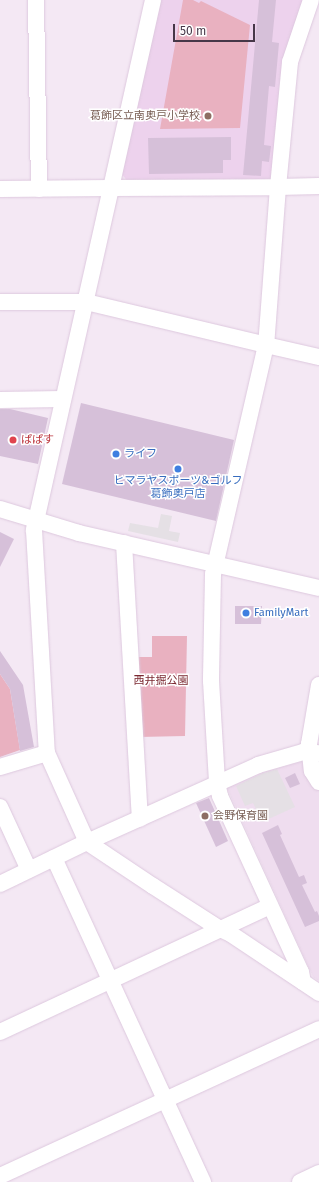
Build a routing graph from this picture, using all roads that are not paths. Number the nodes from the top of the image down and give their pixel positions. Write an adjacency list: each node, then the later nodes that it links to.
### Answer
1 (36, 0): 8 (street)
2 (152, 0): 6 (street)
3 (311, 0): 5 (street)
4 (319, 186): 5 (street)
5 (278, 187): 6 (street); 11 (street)
6 (111, 188): 8 (street); 10 (street)
7 (0, 189): 8 (street)
8 (39, 189)
9 (0, 302): 10 (street)
10 (86, 302): 11 (street); 13 (street)
11 (266, 345): 12 (street); 18 (street)
12 (319, 357)
13 (62, 399): 14 (street); 16 (street)
14 (0, 400)
15 (0, 509): 16 (street)
16 (35, 520): 17 (street); 22 (street)
17 (124, 544): 18 (street); 27 (street)
18 (214, 564): 19 (street); 25 (street)
19 (319, 588)
20 (319, 685): 21 (street)
21 (314, 752): 24 (street); 25 (street)
22 (47, 753): 23 (street); 28 (street)
23 (0, 767)
24 (319, 782)
25 (217, 783): 27 (street); 32 (street)
26 (0, 807): 30 (street)
27 (140, 819): 28 (street)
28 (88, 842): 29 (street); 33 (street)
29 (54, 858): 30 (street); 34 (street)
30 (29, 870): 31 (street)
31 (0, 884)
32 (270, 906): 33 (street); 35 (street)
33 (220, 929): 34 (street); 35 (street)
34 (110, 980): 38 (street); 39 (street)
35 (303, 982): 36 (street)
36 (319, 993)
37 (319, 1029): 39 (street)
38 (0, 1032)
39 (165, 1100): 41 (street); 42 (street)
40 (319, 1173): 43 (street)
41 (0, 1176)
42 (203, 1182)
43 (300, 1182)

